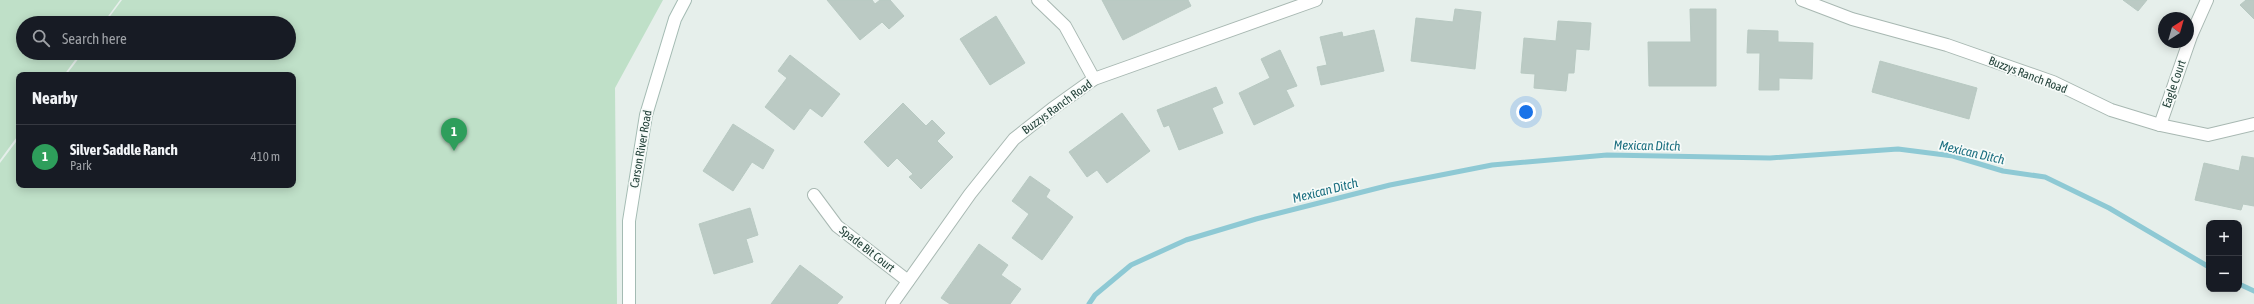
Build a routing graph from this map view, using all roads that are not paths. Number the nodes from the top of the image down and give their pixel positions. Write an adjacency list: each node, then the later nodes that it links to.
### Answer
1 (685, 0): 11 (street, Carson River Road)
2 (1038, 0): 6 (street)
3 (1316, 0): 6 (street, Buzzys Ranch Road)
4 (1802, 0): 8 (street, Buzzys Ranch Road)
5 (2207, 0): 8 (street, Eagle Court)
6 (1094, 79): 10 (street, Buzzys Ranch Road)
7 (2254, 124): 8 (street, Buzzys Ranch Road)
8 (2160, 125)
9 (814, 195): 10 (street, Spade Bit Court)
10 (908, 281): 12 (street, Buzzys Ranch Road)
11 (629, 304)
12 (892, 304)

